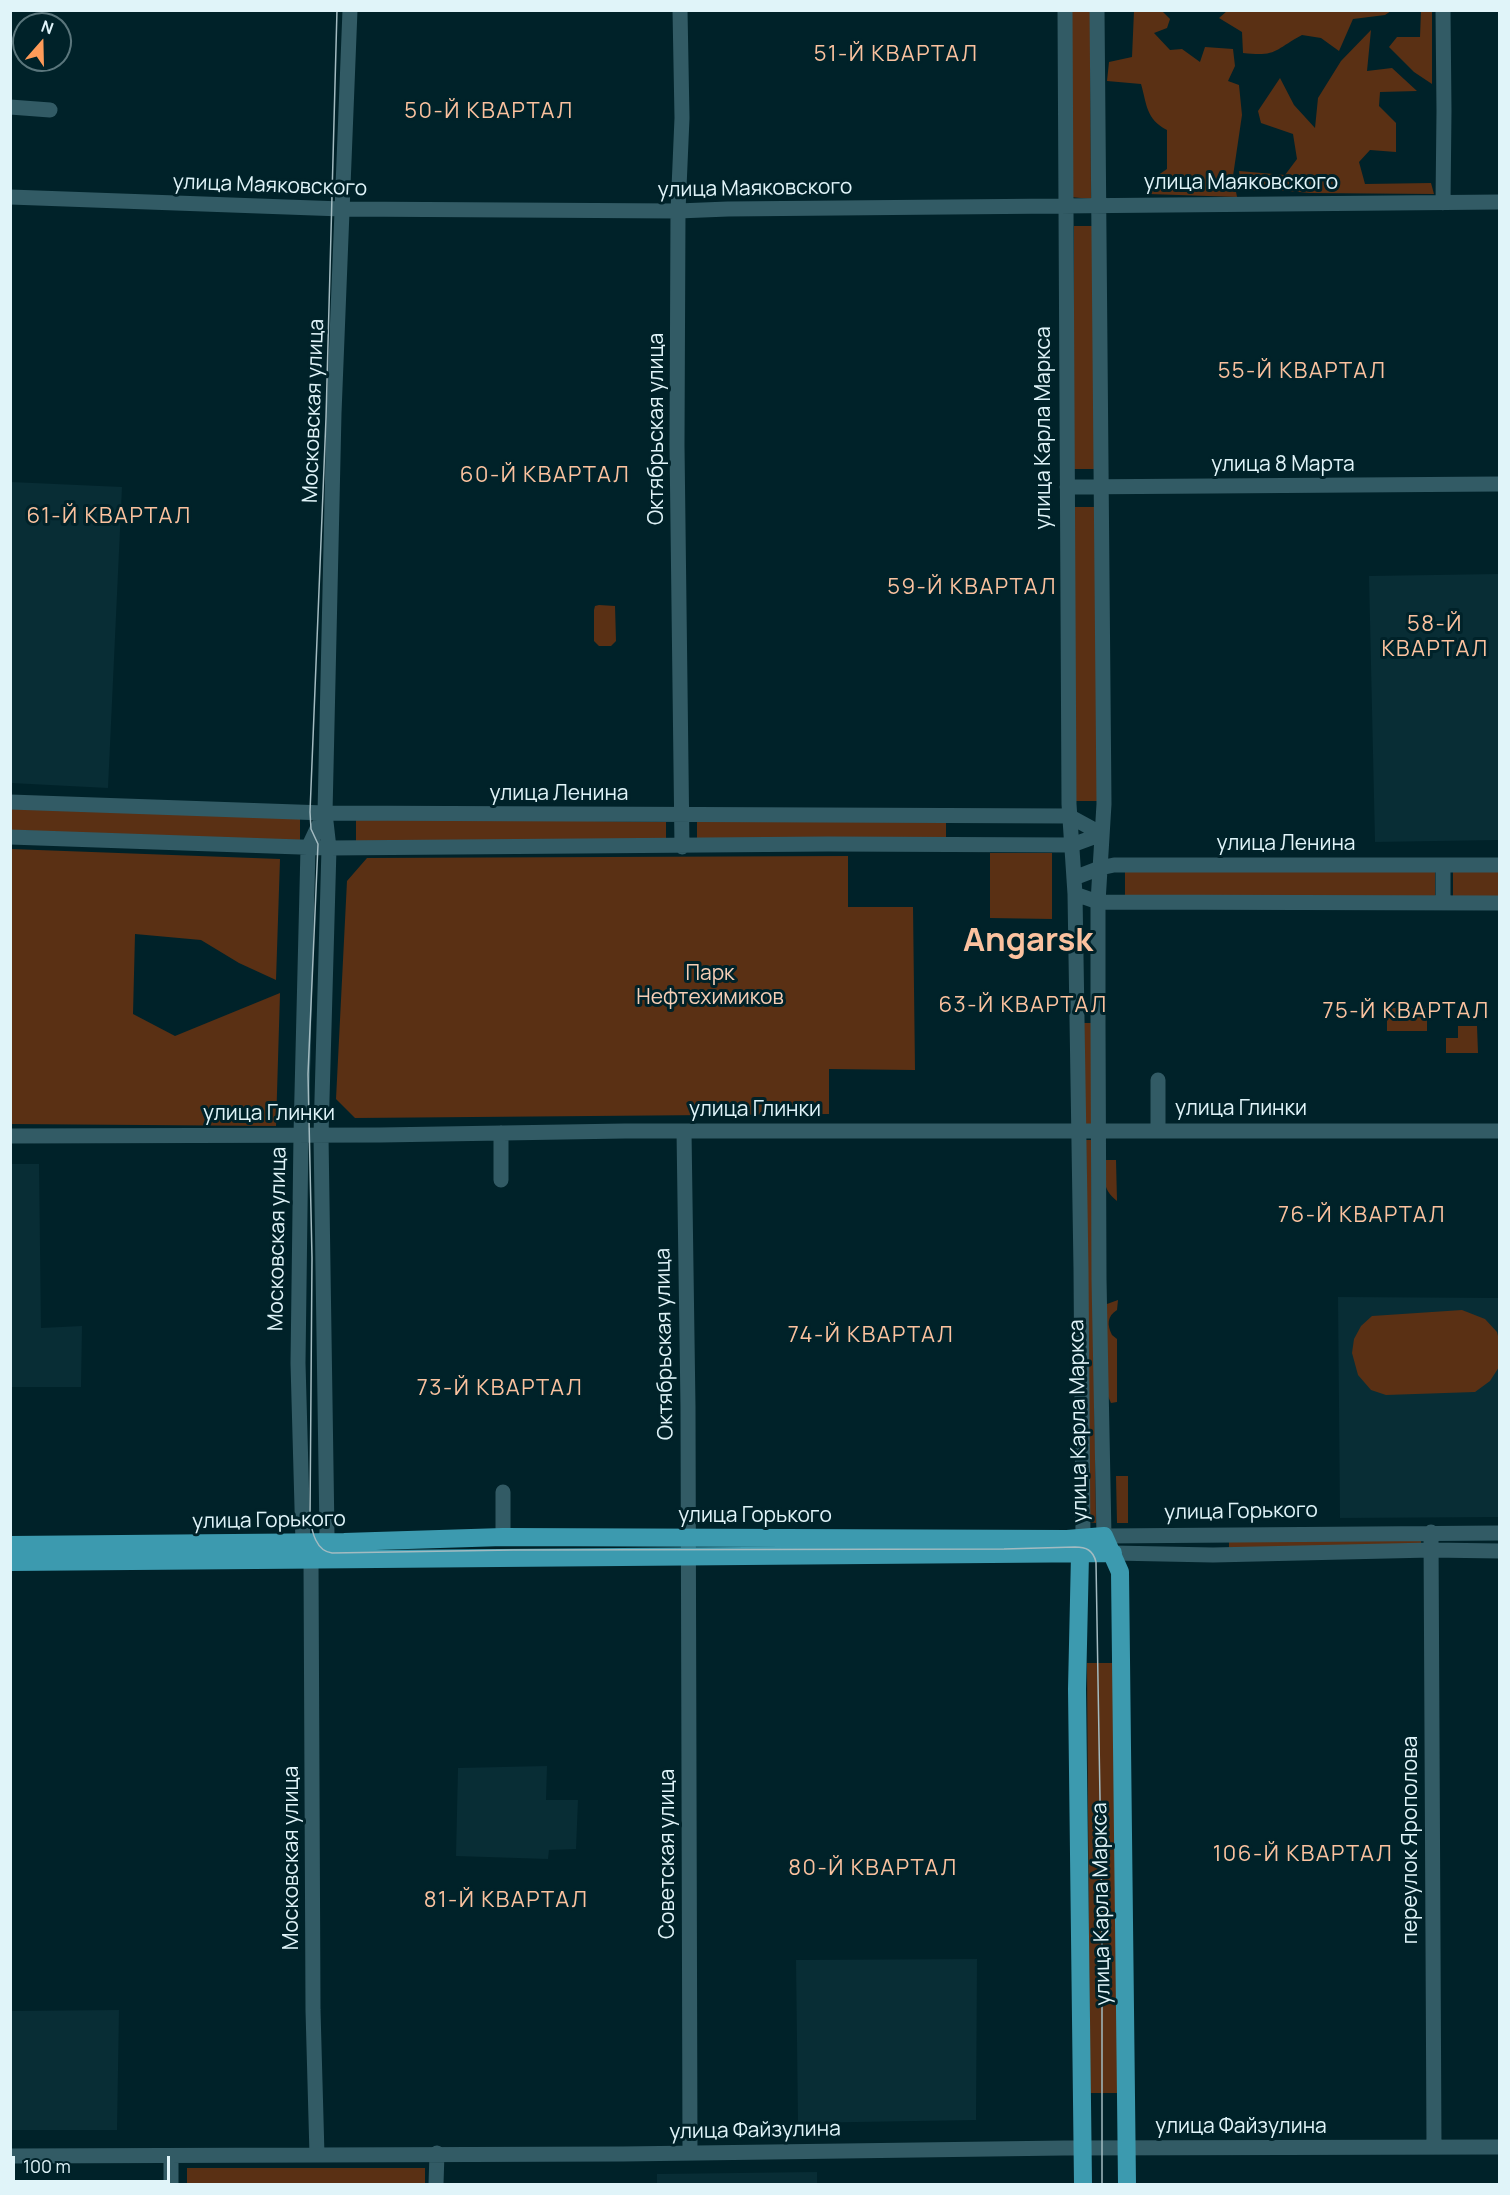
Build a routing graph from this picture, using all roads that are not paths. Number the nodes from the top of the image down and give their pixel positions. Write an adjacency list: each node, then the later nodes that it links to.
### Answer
1 (351, 10): 13 (street, Московская улица)
2 (680, 10): 14 (street, Октябрьская улица)
3 (1065, 10): 11 (street, улица Карла Маркса)
4 (1097, 10): 12 (street, улица Карла Маркса)
5 (1443, 10): 10 (street)
6 (10, 107): 7 (street)
7 (50, 110)
8 (10, 197): 13 (street, улица Маяковского)
9 (1500, 202): 10 (street, улица Маяковского)
10 (1443, 203): 12 (street, улица Маяковского)
11 (1066, 206): 12 (street, улица Маяковского); 14 (street, улица Маяковского); 16 (street, улица Карла Маркса)
12 (1100, 206): 17 (street, улица Карла Маркса)
13 (342, 209): 14 (street, улица Маяковского); 19 (street, Московская улица)
14 (678, 211): 20 (street, Октябрьская улица)
15 (1500, 484): 17 (street, улица 8 Марта)
16 (1067, 488): 17 (street, улица 8 Марта); 21 (street, улица Карла Маркса)
17 (1100, 488): 22 (street, улица Карла Маркса)
18 (10, 802): 19 (street, улица Ленина)
19 (325, 813): 20 (street, улица Ленина); 26 (street, Московская улица); 27 (street, Московская улица)
20 (682, 816): 21 (street, улица Ленина); 25 (street, Октябрьская улица)
21 (1069, 816): 22 (street, улица Ленина); 24 (street, улица Карла Маркса)
22 (1102, 834): 24 (street); 30 (street, улица Карла Маркса)
23 (10, 837): 26 (street)
24 (1072, 845): 25 (street); 31 (street, улица Карла Маркса)
25 (682, 847): 27 (street)
26 (308, 848): 27 (street); 42 (street, Московская улица)
27 (329, 848): 43 (street, Московская улица)
28 (1500, 865): 29 (street, улица Ленина)
29 (1443, 866): 30 (street, улица Ленина); 33 (street)
30 (1100, 868): 31 (street, улица Ленина); 32 (street, улица Карла Маркса)
31 (1074, 886): 32 (street); 40 (street, улица Карла Маркса)
32 (1098, 902): 33 (street); 38 (street, улица Карла Маркса)
33 (1443, 903): 34 (street)
34 (1500, 903)
35 (1158, 1080): 36 (street)
36 (1158, 1130): 38 (street, улица Глинки); 39 (street, улица Глинки)
37 (684, 1131): 40 (street, улица Глинки); 41 (street, улица Глинки); 56 (street, Октябрьская улица)
38 (1099, 1131): 40 (street, улица Глинки); 49 (street, улица Карла Маркса)
39 (1500, 1131)
40 (1078, 1132): 55 (street, улица Карла Маркса)
41 (501, 1133): 43 (street, улица Глинки); 45 (street)
42 (301, 1134): 43 (street, улица Глинки); 44 (street, улица Глинки); 53 (street, Московская улица)
43 (321, 1135): 52 (street, Московская улица)
44 (10, 1137)
45 (501, 1180)
46 (503, 1492): 51 (street)
47 (1431, 1532): 48 (street, улица Горького); 50 (street, улица Горького); 57 (street, переулок Ярополова)
48 (1500, 1533)
49 (1104, 1536): 50 (street, улица Горького); 55 (main road, улица Горького); 59 (main road, улица Карла Маркса)
50 (1213, 1536): 60 (street)
51 (503, 1537): 52 (main road, улица Горького); 56 (main road, улица Горького)
52 (324, 1542): 53 (main road, улица Горького); 61 (street)
53 (303, 1543): 54 (main road, улица Горького); 61 (street, Московская улица)
54 (10, 1545)
55 (1081, 1546): 56 (main road, улица Горького); 59 (main road, улица Горького); 65 (main road, улица Карла Маркса)
56 (688, 1547): 61 (main road, улица Горького); 67 (street, Советская улица)
57 (1431, 1550): 58 (street, улица Горького); 60 (street, улица Горького); 63 (street, переулок Ярополова)
58 (1500, 1551)
59 (1113, 1553): 60 (street, улица Горького); 66 (main road, улица Карла Маркса)
60 (1214, 1555)
61 (311, 1560): 62 (main road, улица Горького); 69 (street, Московская улица)
62 (10, 1562)
63 (1434, 2147): 64 (street, улица Файзулина); 66 (street, улица Файзулина)
64 (1500, 2147)
65 (1082, 2148): 66 (street, улица Файзулина); 67 (street, улица Файзулина); 74 (main road, улица Карла Маркса)
66 (1127, 2149): 75 (main road, улица Карла Маркса)
67 (690, 2152): 68 (street, улица Файзулина)
68 (437, 2153): 69 (street, улица Файзулина); 73 (street)
69 (316, 2155): 71 (street, улица Файзулина)
70 (10, 2156): 71 (street, улица Файзулина)
71 (171, 2156): 72 (street)
72 (171, 2184)
73 (436, 2184)
74 (1083, 2184)
75 (1127, 2184)

